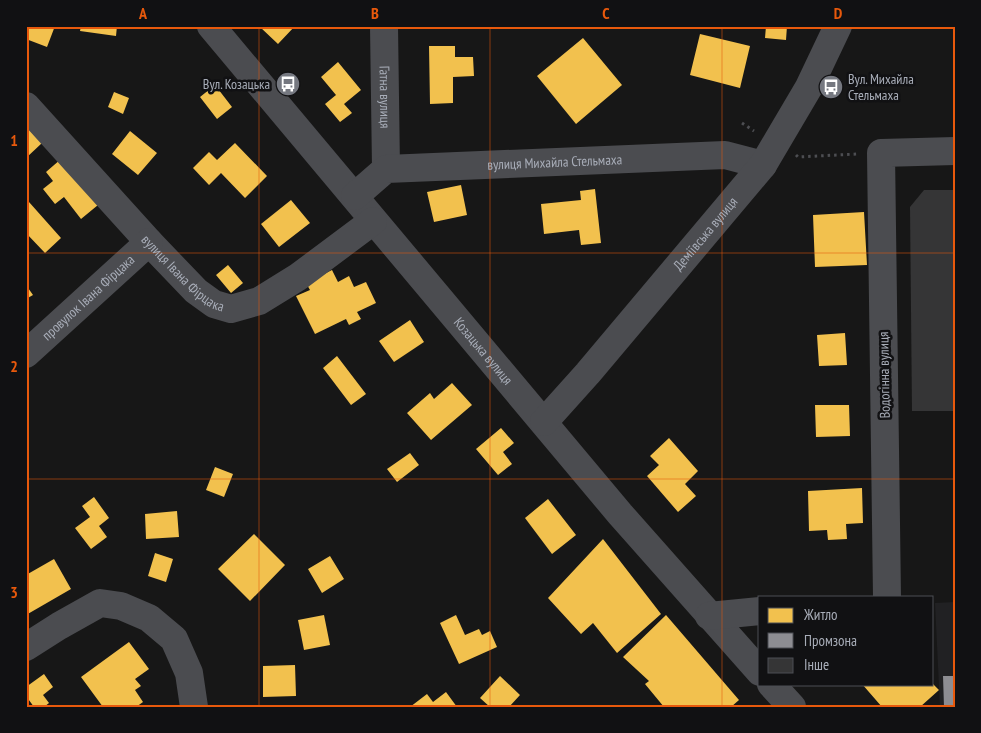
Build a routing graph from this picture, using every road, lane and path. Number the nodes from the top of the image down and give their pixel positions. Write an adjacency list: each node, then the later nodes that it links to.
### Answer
1 (211, 26): 10 (street, Козацька вулиця)
2 (384, 26): 9 (street, Гатна вулиця)
3 (838, 26): 8 (street, Деміївська вулиця)
4 (26, 106): 12 (street, вулиця Івана Фірцака)
5 (955, 151): 6 (street)
6 (881, 152): 7 (path); 15 (street, Водогінна вулиця)
7 (798, 157)
8 (763, 165): 9 (street, вулиця Михайла Стельмаха); 14 (street, Деміївська вулиця)
9 (386, 170): 10 (street)
10 (355, 196): 11 (street, Козацька вулиця)
11 (373, 221): 12 (street, вулиця Івана Фірцака); 14 (street, Козацька вулиця)
12 (149, 242): 13 (street, провулок Івана Фірцака)
13 (26, 354)
14 (544, 422): 17 (street, Козацька вулиця)
15 (887, 596)
16 (758, 611): 17 (street)
17 (709, 616): 19 (street, Козацька вулиця)
18 (26, 647): 20 (street)
19 (758, 670)
20 (190, 704)

